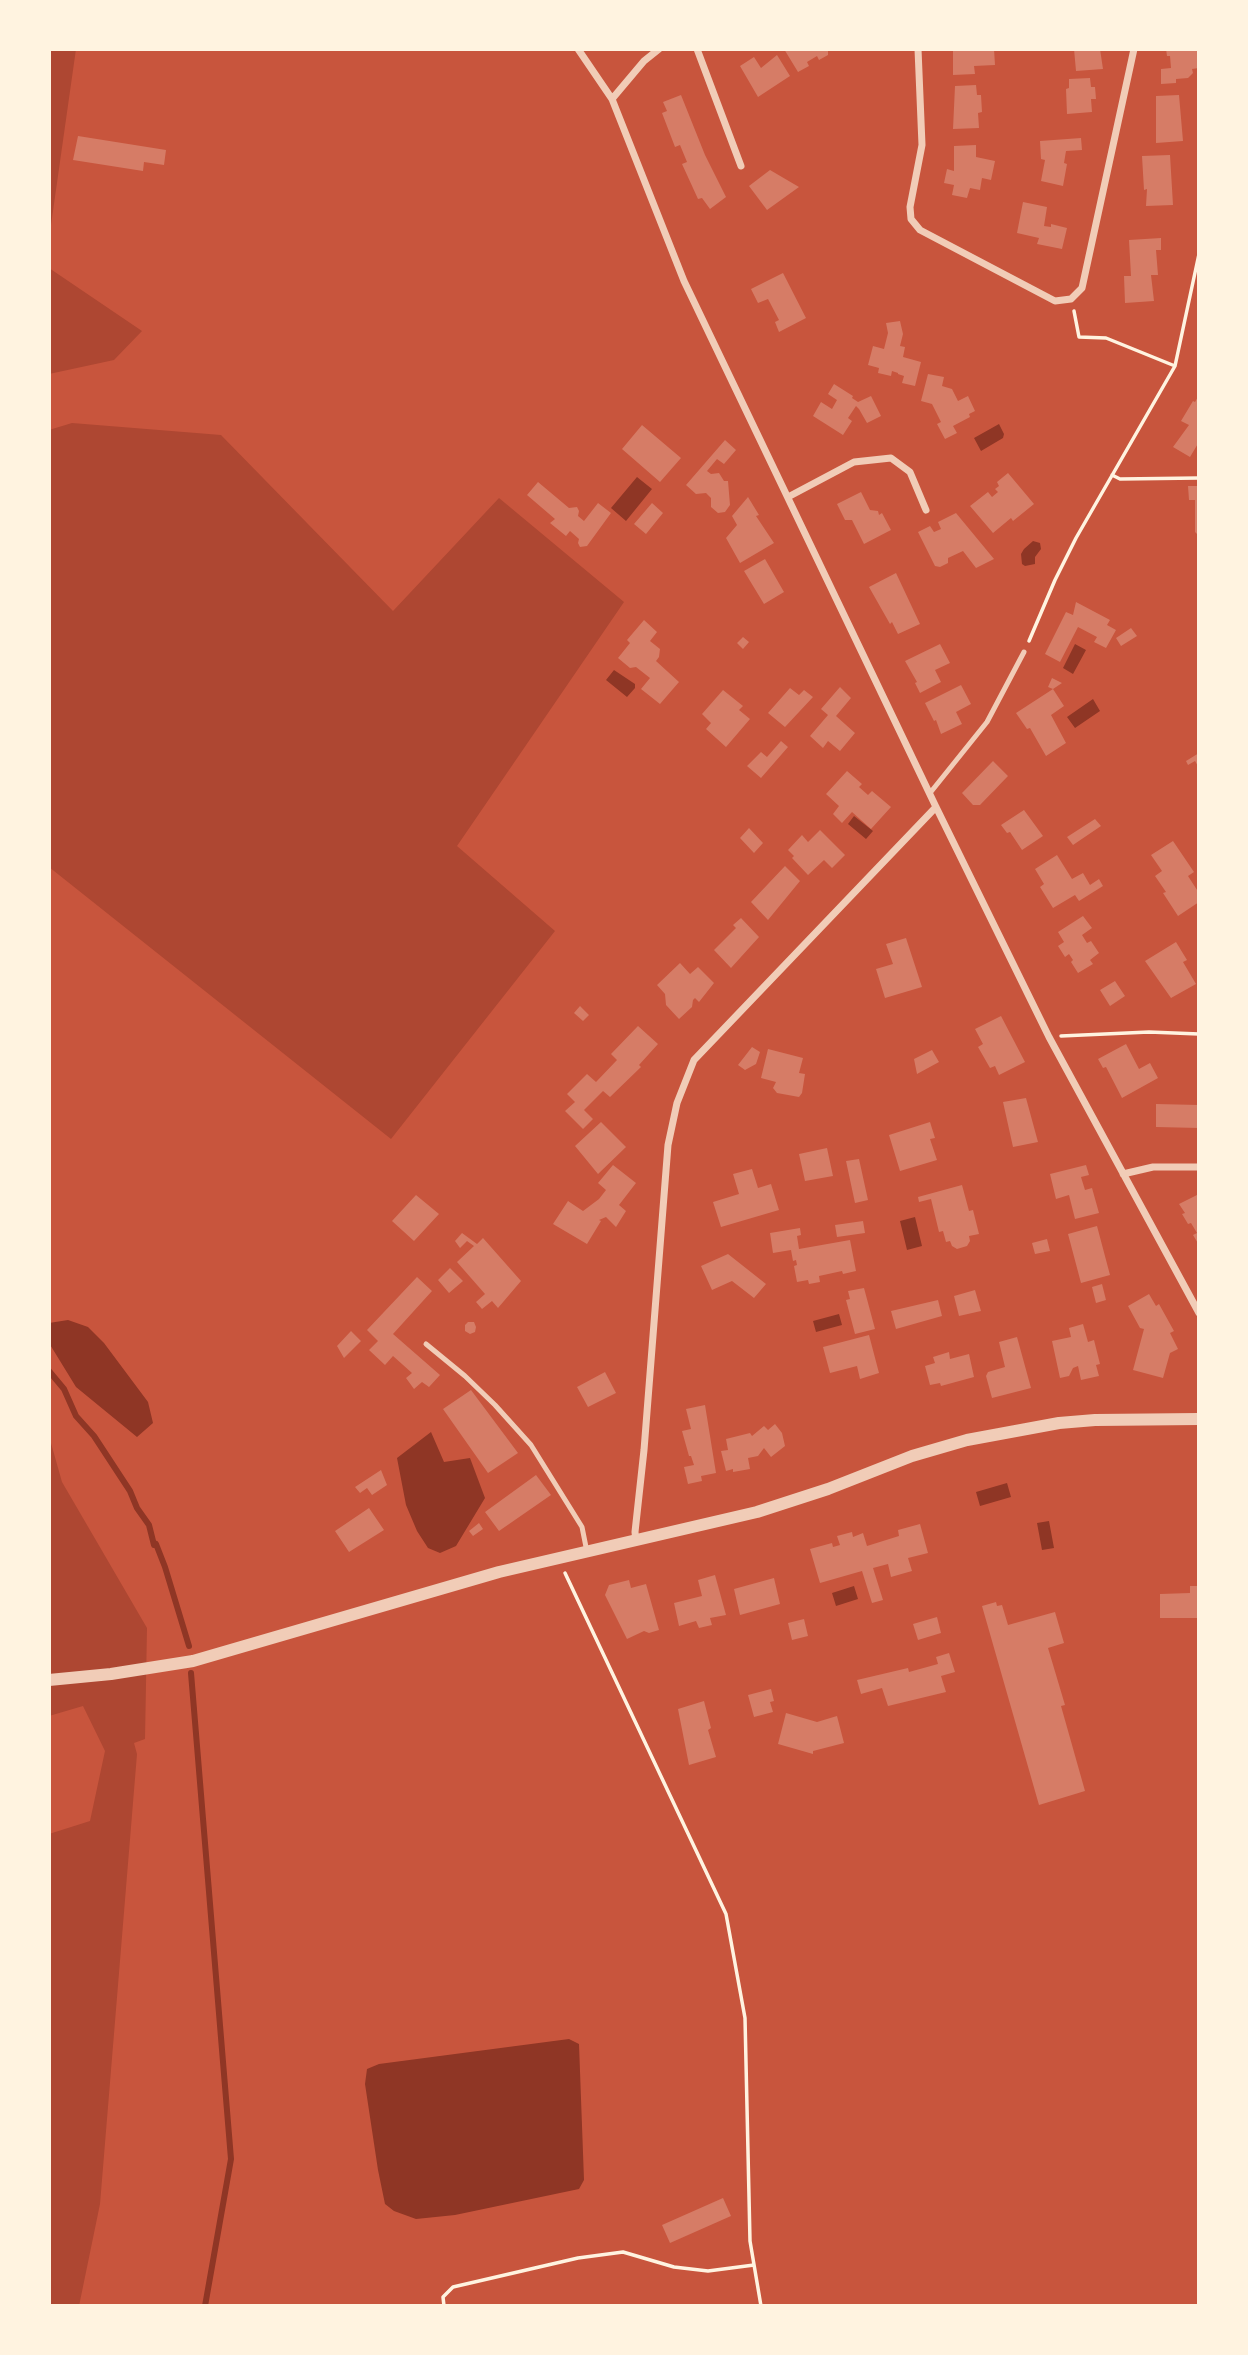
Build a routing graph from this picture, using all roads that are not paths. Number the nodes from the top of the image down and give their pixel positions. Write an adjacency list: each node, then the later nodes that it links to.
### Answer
1 (578, 49): 6 (street)
2 (659, 49): 6 (street)
3 (697, 49): 7 (street)
4 (918, 49): 5 (street)
5 (1134, 49)
6 (612, 99): 8 (street)
7 (741, 166)
8 (788, 497): 9 (street); 11 (street)
9 (926, 510)
10 (1024, 652): 11 (lane)
11 (930, 793): 12 (street)
12 (936, 807): 14 (street); 18 (street)
13 (1199, 1167): 14 (street)
14 (1123, 1174): 15 (street)
15 (1199, 1312)
16 (426, 1344): 19 (lane)
17 (1199, 1419): 18 (street)
18 (636, 1541): 19 (street)
19 (587, 1552): 20 (street)
20 (49, 1680)

